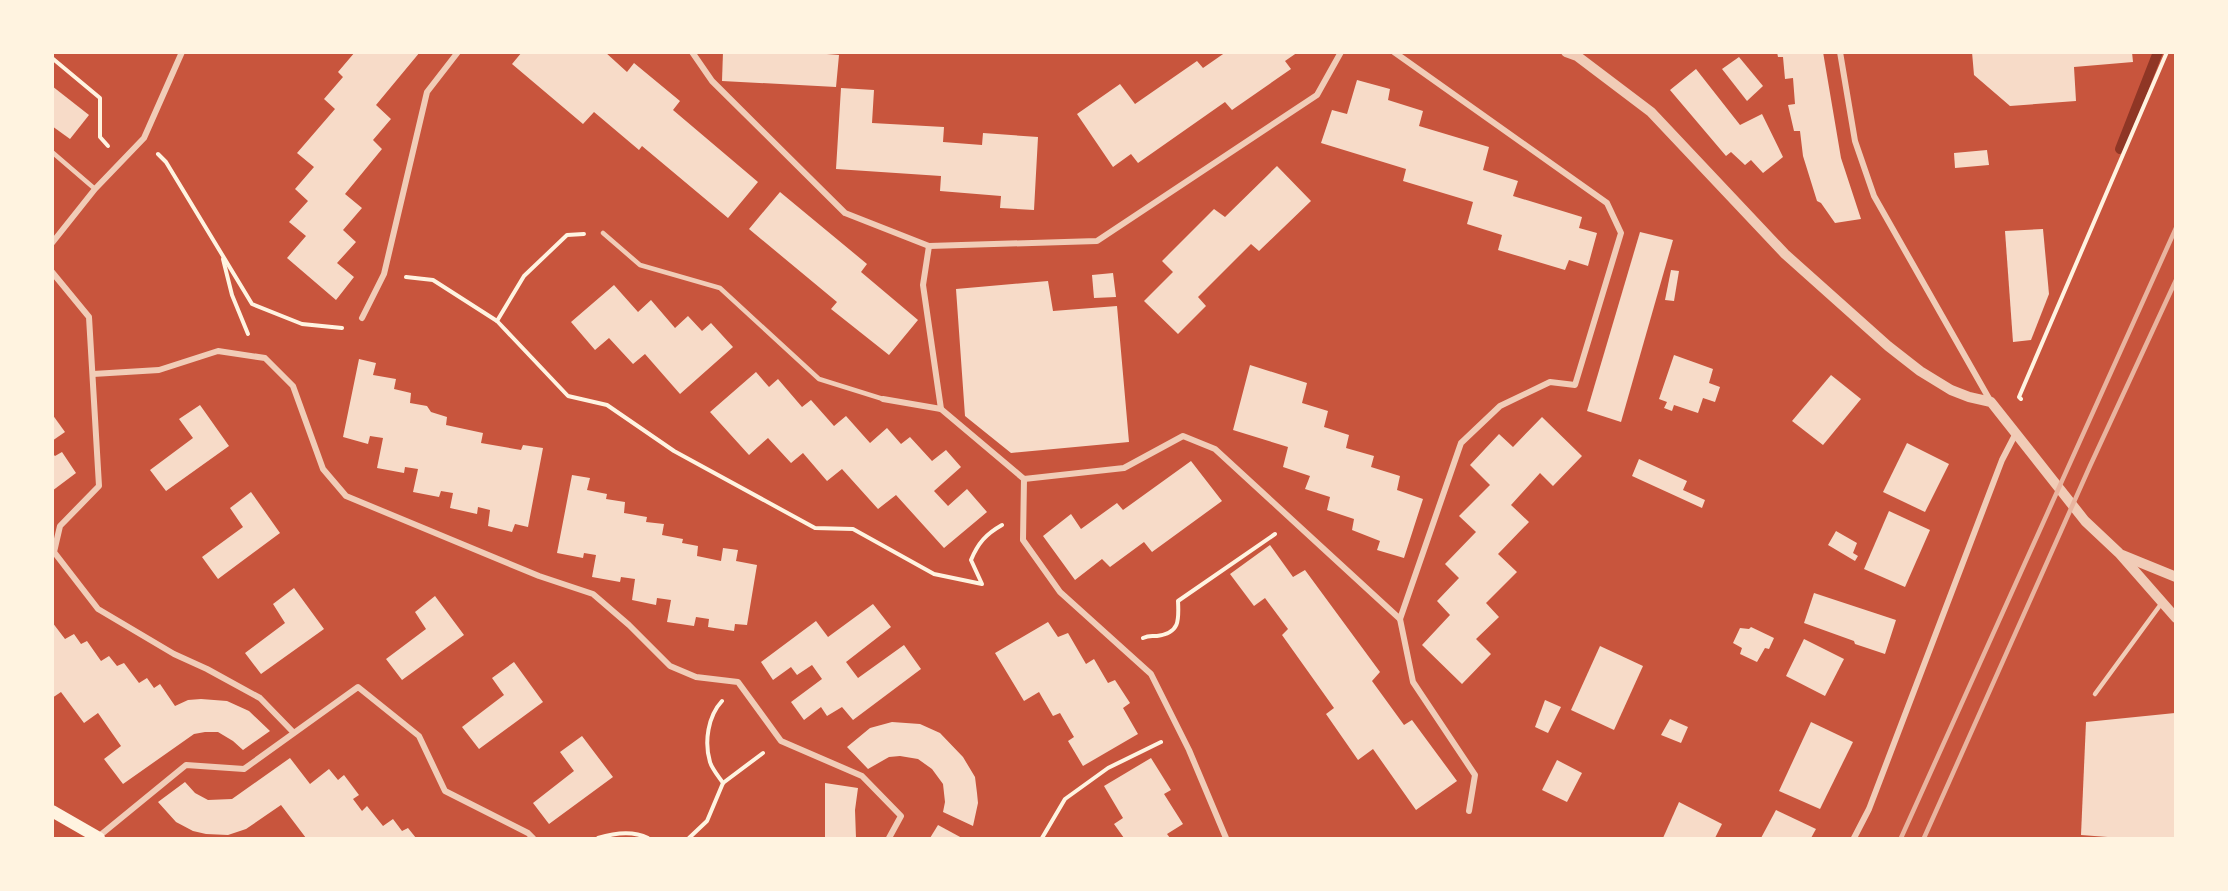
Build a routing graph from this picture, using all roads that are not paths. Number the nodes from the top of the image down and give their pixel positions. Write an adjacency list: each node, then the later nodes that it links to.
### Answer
1 (182, 52): 9 (street)
2 (458, 52): 14 (street)
3 (692, 52): 12 (street)
4 (1341, 52): 12 (street)
5 (1394, 52): 25 (street)
6 (1566, 52): 17 (street)
7 (1840, 52): 17 (street)
8 (52, 152): 9 (lane)
9 (95, 189): 11 (street)
10 (603, 233): 16 (lane)
11 (52, 243)
12 (929, 246): 18 (street)
13 (52, 272): 15 (street)
14 (362, 318)
15 (93, 374): 27 (street); 32 (street)
16 (884, 399): 18 (street)
17 (1991, 402): 19 (street)
18 (941, 409): 20 (street)
19 (2016, 433): 21 (street); 34 (street)
20 (1024, 479): 25 (street); 33 (street)
21 (2119, 553): 22 (street); 23 (street)
22 (2175, 577)
23 (2161, 604): 24 (street); 26 (lane)
24 (2175, 618)
25 (1400, 619): 29 (street)
26 (2095, 694)
27 (293, 732): 30 (street); 31 (street)
28 (52, 811): 30 (main road)
29 (1469, 811)
30 (98, 838)
31 (533, 838)
32 (889, 838)
33 (1226, 838)
34 (1854, 838)

